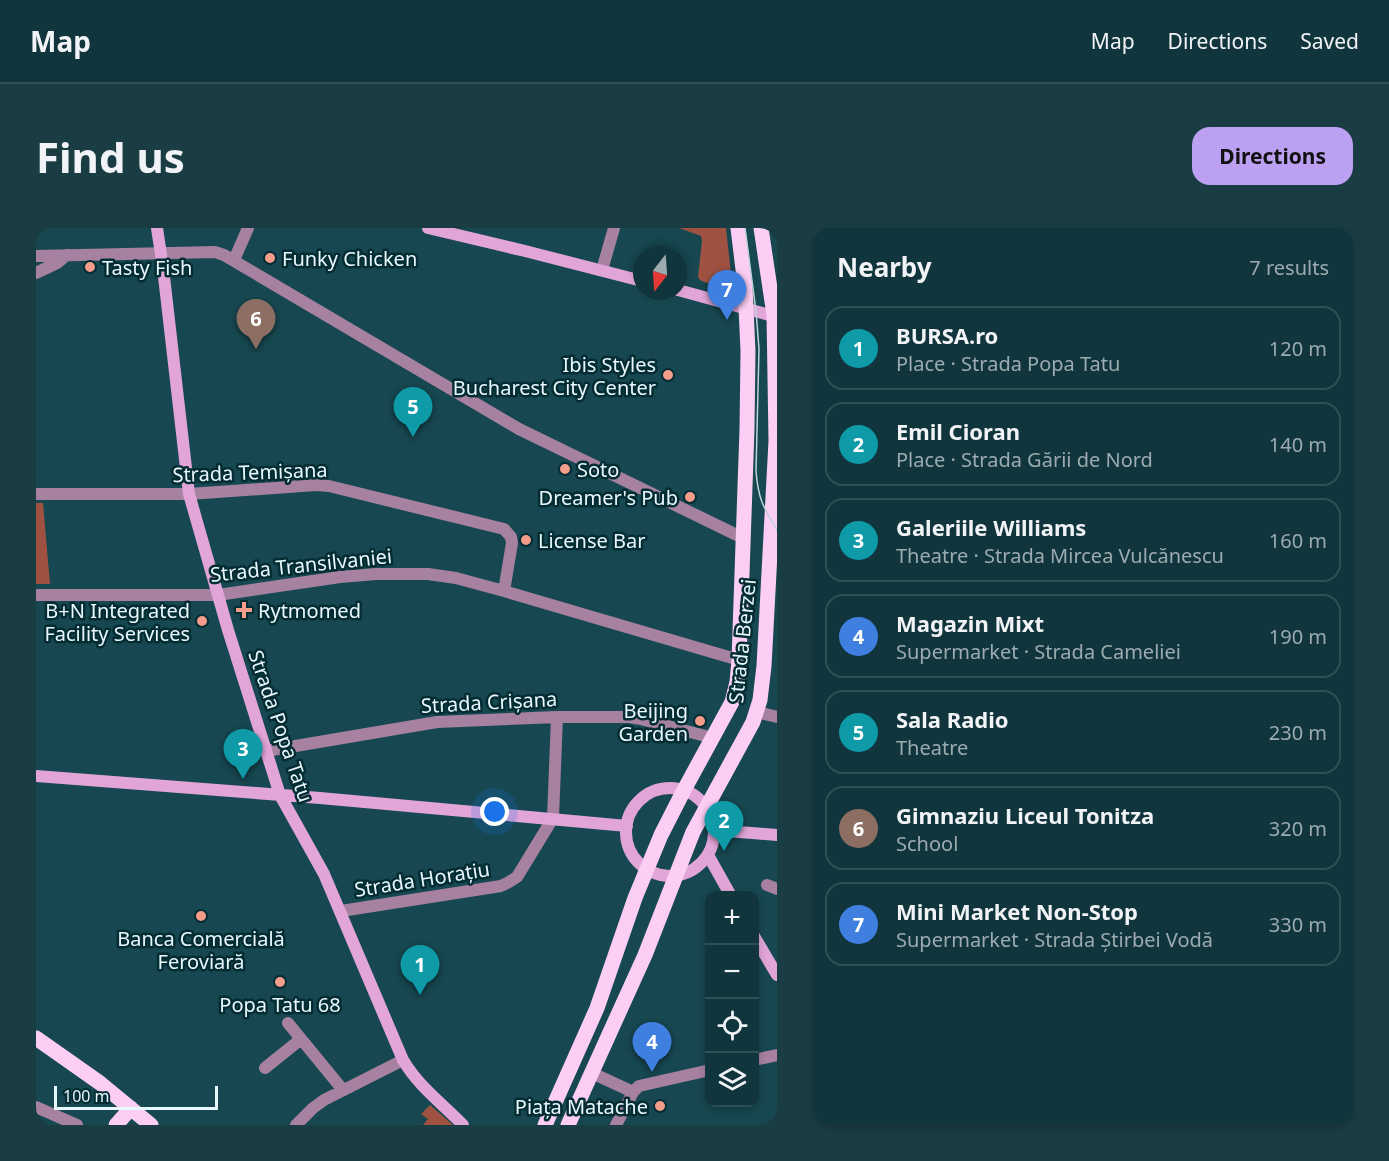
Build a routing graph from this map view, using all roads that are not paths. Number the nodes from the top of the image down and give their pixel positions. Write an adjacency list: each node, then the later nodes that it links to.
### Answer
1 (157, 228): 7 (main road, Strada Popa Tatu)
2 (248, 228): 10 (street)
3 (428, 228): 11 (main road)
4 (614, 228): 11 (street)
5 (738, 228): 15 (main road, Strada Berzei)
6 (761, 228): 16 (main road, Strada Berzei)
7 (161, 252): 8 (street); 10 (street); 20 (main road, Strada Popa Tatu)
8 (67, 255): 9 (street); 12 (street)
9 (36, 256)
10 (234, 260): 22 (street)
11 (602, 270): 13 (main road)
12 (36, 273)
13 (633, 279)
14 (687, 292): 15 (main road)
15 (747, 309): 16 (main road); 22 (main road, Strada Berzei)
16 (776, 317): 17 (main road, Strada Berzei)
17 (776, 440): 18 (main road, Strada Berzei)
18 (775, 481): 21 (main road, Strada Berzei)
19 (36, 494): 20 (street, Strada Temișana)
20 (189, 494): 24 (street, Strada Temișana); 26 (main road, Strada Popa Tatu)
21 (775, 518): 23 (main road, Strada Berzei)
22 (743, 538): 27 (main road, Strada Berzei)
23 (773, 580): 28 (main road, Strada Berzei)
24 (504, 591): 26 (street, Strada Transilvaniei); 27 (street, Strada Transilvaniei)
25 (36, 595): 26 (street, Strada Transilvaniei)
26 (218, 595): 32 (main road, Strada Popa Tatu)
27 (739, 660): 31 (main road, Strada Berzei)
28 (757, 712): 30 (street); 36 (main road, Strada Berzei)
29 (557, 717): 31 (street, Strada Crișana); 32 (street, Strada Crișana); 37 (street, Strada Horațiu)
30 (777, 717)
31 (713, 738): 34 (main road, Strada Berzei)
32 (266, 751): 35 (main road, Strada Popa Tatu)
33 (36, 776): 35 (main road)
34 (684, 790): 36 (main road); 38 (main road); 42 (main road, Strada Berzei)
35 (280, 795): 37 (main road); 45 (main road, Strada Popa Tatu)
36 (706, 806): 39 (main road); 43 (main road, Strada Berzei)
37 (553, 818): 38 (main road); 45 (street, Strada Horațiu)
38 (627, 826): 42 (main road)
39 (715, 830): 40 (main road); 41 (main road)
40 (777, 836)
41 (708, 855): 43 (main road); 44 (main road)
42 (647, 869): 43 (main road); 66 (main road, Strada Berzei)
43 (675, 875): 56 (main road, Strada Berzei)
44 (728, 891)
45 (341, 911): 53 (main road, Strada Popa Tatu)
46 (759, 944): 47 (main road)
47 (777, 975)
48 (288, 1023): 50 (street)
49 (36, 1038): 60 (main road)
50 (301, 1039): 54 (street); 57 (street)
51 (777, 1055): 52 (street)
52 (759, 1059)
53 (403, 1060): 57 (street); 65 (main road, Strada Popa Tatu)
54 (265, 1068)
55 (705, 1071): 58 (street)
56 (592, 1073): 58 (street); 67 (main road, Strada Berzei)
57 (343, 1090): 64 (street)
58 (633, 1092): 68 (street)
59 (36, 1107): 61 (street)
60 (131, 1108): 62 (main road); 63 (main road)
61 (77, 1125)
62 (116, 1125)
63 (151, 1125)
64 (296, 1125)
65 (463, 1125)
66 (544, 1125)
67 (567, 1125)
68 (616, 1125)

